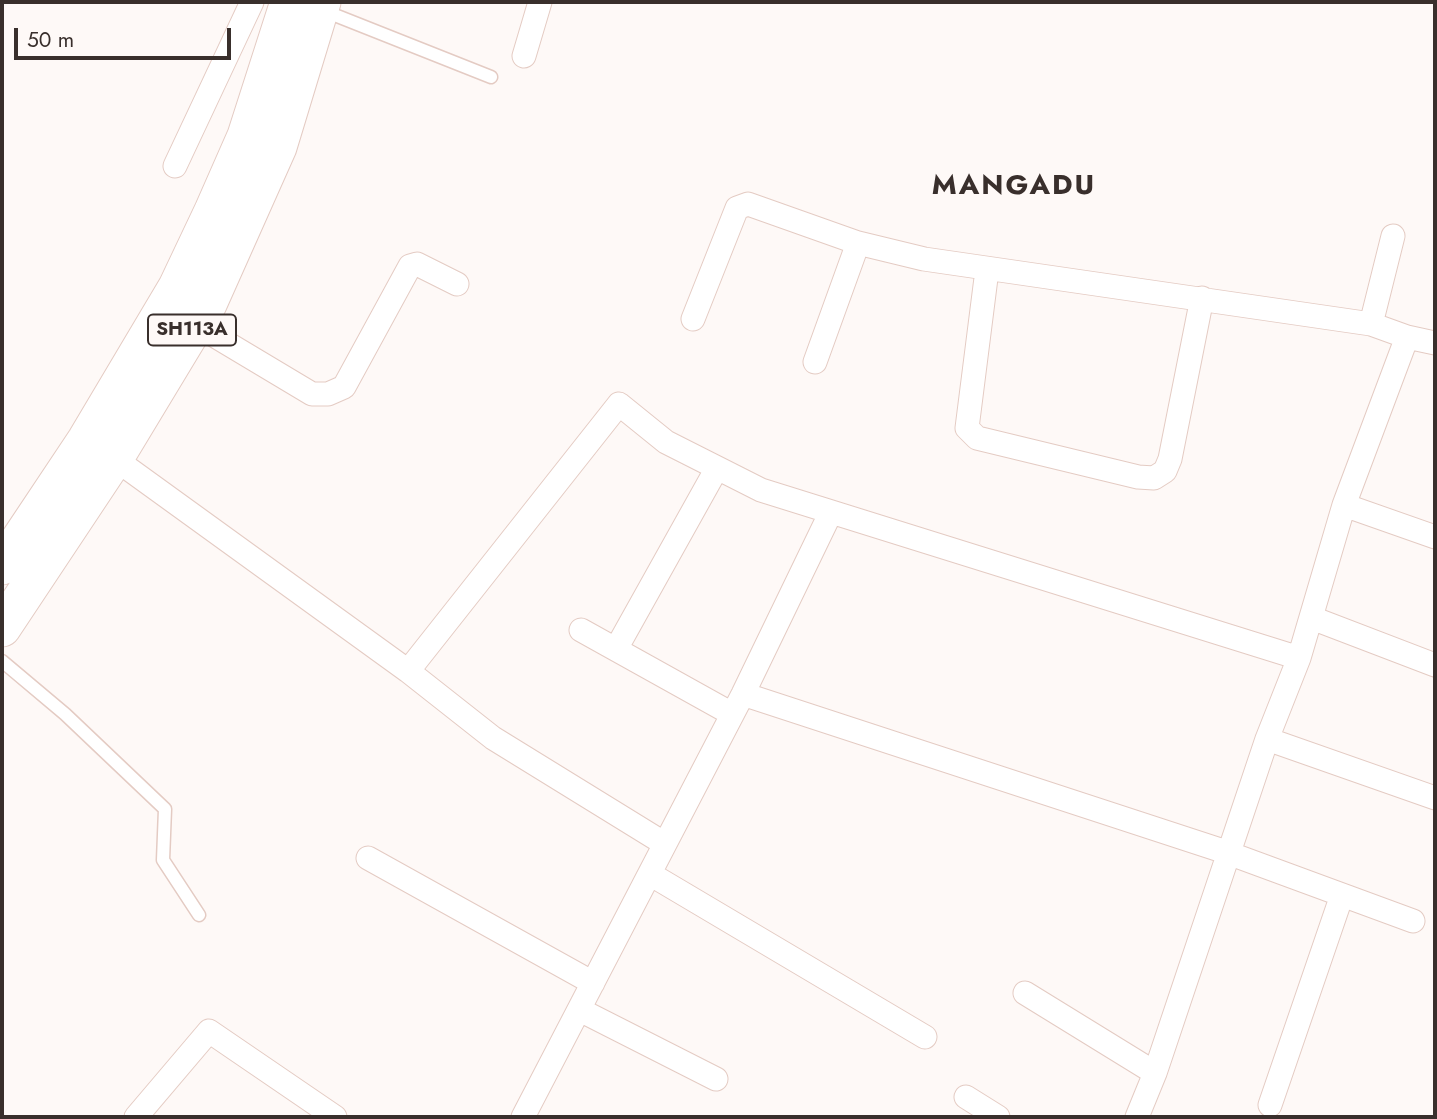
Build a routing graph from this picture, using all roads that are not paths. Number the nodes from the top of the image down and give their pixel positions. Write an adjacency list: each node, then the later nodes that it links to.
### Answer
1 (252, 2): 6 (street)
2 (540, 2): 4 (street)
3 (308, 4): 5 (lane); 13 (main road, SH113A); 18 (main road, SH113A)
4 (524, 55)
5 (491, 77)
6 (175, 166)
7 (1393, 236): 14 (street)
8 (858, 243): 9 (street); 12 (street); 17 (street)
9 (987, 270): 11 (street); 11 (street)
10 (457, 284): 13 (street)
11 (1202, 298): 14 (street)
12 (693, 319)
13 (195, 324): 18 (main road, SH113A)
14 (1371, 324): 15 (street)
15 (1407, 337): 16 (street); 20 (street)
16 (1435, 343)
17 (815, 362)
18 (100, 449): 23 (main road, SH113A); 25 (main road, SH113A); 31 (street)
19 (716, 467): 21 (street); 27 (street); 31 (street)
20 (1344, 505): 22 (street); 24 (street)
21 (831, 512): 28 (street); 32 (street)
22 (1435, 537)
23 (2, 566)
24 (1312, 618): 28 (street); 30 (street)
25 (2, 628)
26 (581, 630): 27 (street)
27 (616, 649): 32 (street)
28 (1299, 658): 33 (street)
29 (2, 661): 40 (lane)
30 (1435, 665)
31 (408, 671): 35 (street)
32 (737, 704): 35 (street); 36 (street)
33 (1267, 739): 34 (street); 36 (street)
34 (1435, 798)
35 (665, 844): 38 (street)
36 (1229, 853): 39 (street); 46 (street)
37 (368, 858): 42 (street)
38 (650, 874): 42 (street); 45 (street)
39 (1342, 895): 41 (street); 49 (street)
40 (199, 915)
41 (1413, 921)
42 (593, 983): 44 (street)
43 (1025, 993): 46 (street)
44 (580, 1010): 47 (street); 50 (street)
45 (925, 1037)
46 (1155, 1073): 54 (street)
47 (716, 1079)
48 (966, 1097): 53 (street)
49 (1269, 1105)
50 (531, 1114)
51 (136, 1117): 52 (street)
52 (335, 1117)
53 (998, 1117)
54 (1137, 1117)

